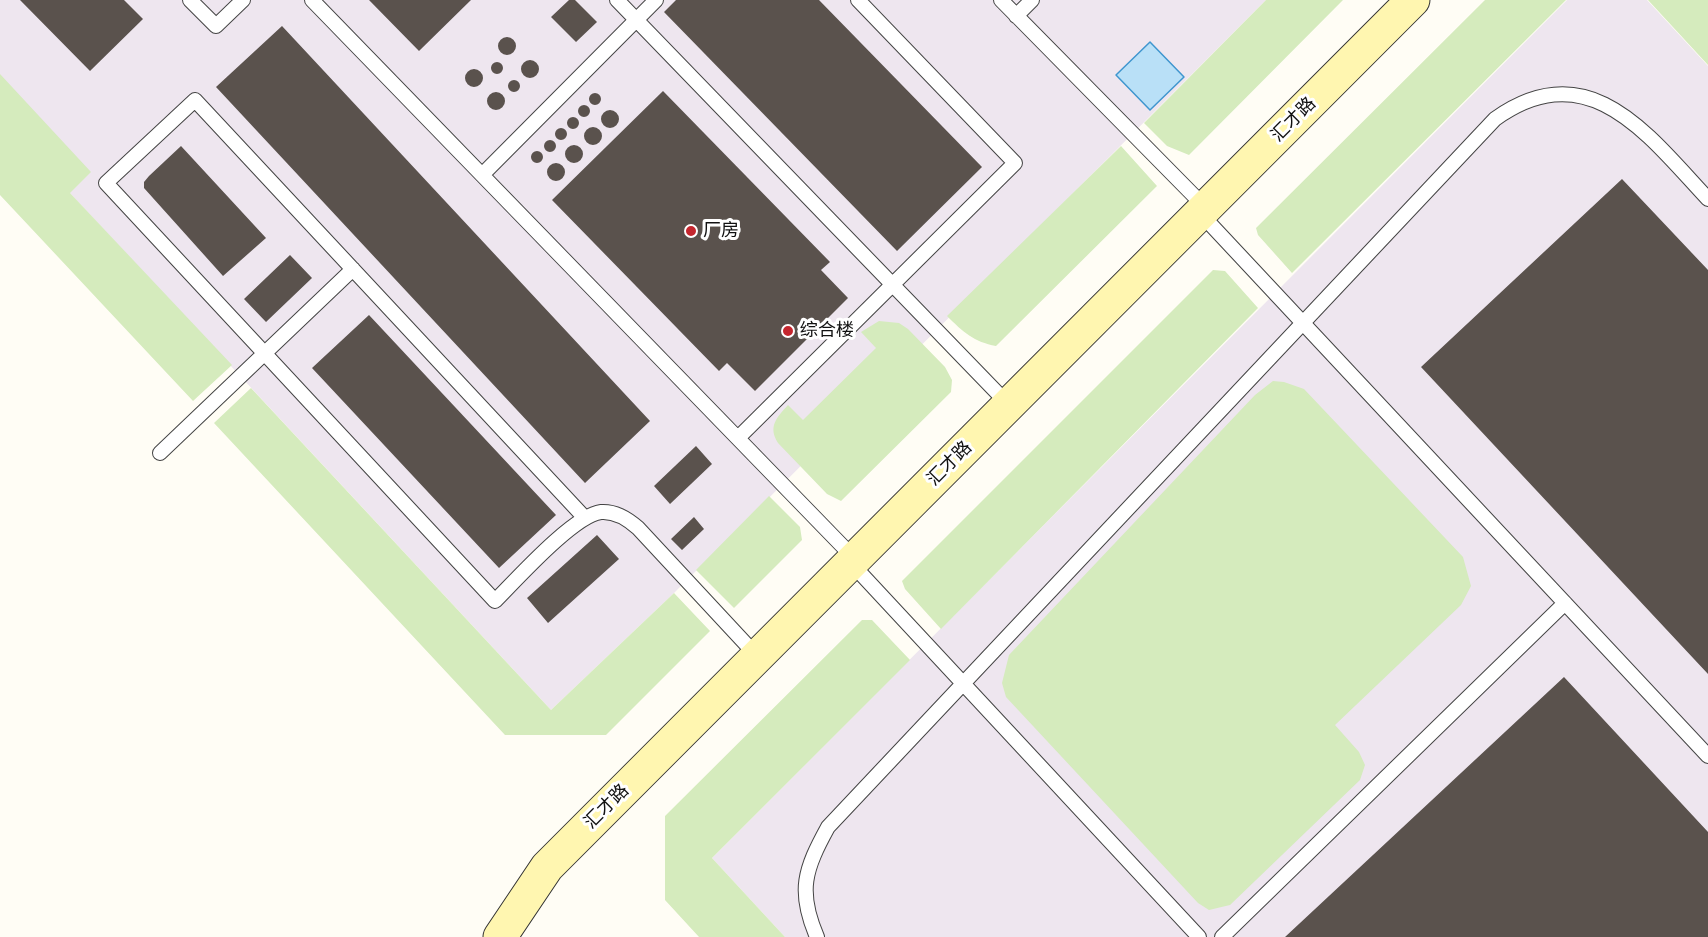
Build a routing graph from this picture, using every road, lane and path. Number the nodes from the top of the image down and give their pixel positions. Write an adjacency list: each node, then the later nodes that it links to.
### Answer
1 (190, 0): 2 (lane)
2 (243, 0)
3 (312, 0): 12 (lane)
4 (617, 0): 11 (lane)
5 (656, 0): 11 (lane)
6 (858, 0): 16 (lane)
7 (1001, 0): 10 (lane)
8 (1032, 0): 10 (lane)
9 (1413, 0): 14 (main road, 汇才路)
10 (1016, 16): 14 (lane)
11 (636, 20): 12 (lane); 16 (lane)
12 (482, 175): 20 (lane)
13 (1708, 199): 17 (lane)
14 (1203, 211): 17 (lane); 19 (main road, 汇才路)
15 (353, 269): 18 (lane); 18 (lane); 22 (lane)
16 (891, 286): 19 (lane); 20 (lane)
17 (1303, 322): 24 (lane); 26 (lane)
18 (264, 353): 21 (lane); 22 (lane)
19 (1009, 405): 23 (main road, 汇才路)
20 (738, 438): 23 (lane)
21 (160, 453)
22 (584, 517): 25 (lane)
23 (853, 561): 25 (main road, 汇才路); 26 (lane)
24 (1566, 603): 27 (lane); 31 (lane)
25 (758, 656): 28 (main road, 汇才路)
26 (963, 684): 29 (lane); 30 (lane)
27 (1708, 756)
28 (500, 937)
29 (817, 937)
30 (1199, 937)
31 (1222, 937)

